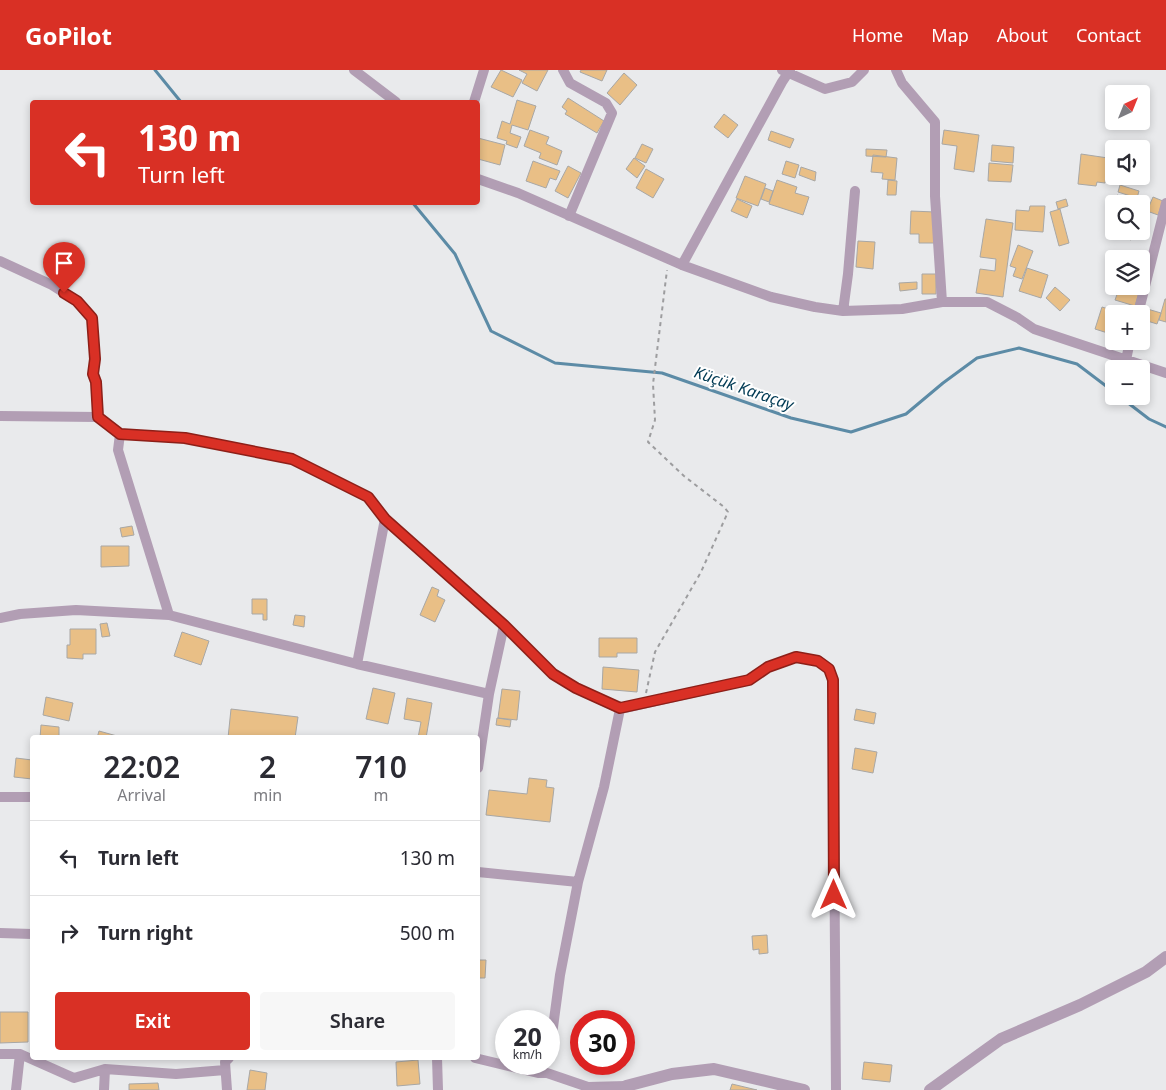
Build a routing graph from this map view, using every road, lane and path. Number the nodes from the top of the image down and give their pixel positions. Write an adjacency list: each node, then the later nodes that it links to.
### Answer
1 (354, 70): 7 (street)
2 (484, 70): 8 (street)
3 (563, 70): 12 (street)
4 (864, 70): 6 (street)
5 (896, 70): 16 (street)
6 (786, 71): 15 (street)
7 (393, 100)
8 (475, 100)
9 (480, 180): 12 (street)
10 (855, 191): 18 (street)
11 (1166, 203): 17 (street)
12 (569, 216): 13 (street)
13 (668, 259): 15 (street); 32 (path)
14 (0, 261): 24 (street)
15 (682, 265): 18 (street)
16 (942, 302): 18 (street); 20 (street)
17 (1140, 305)
18 (843, 311)
19 (1128, 350): 20 (street)
20 (1126, 360)
21 (1150, 368): 22 (street)
22 (1166, 373)
23 (0, 416): 24 (street)
24 (98, 417): 25 (street)
25 (120, 434): 26 (street); 27 (street)
26 (385, 519): 29 (street); 30 (street)
27 (169, 615): 28 (street); 30 (street)
28 (0, 618)
29 (504, 625): 31 (street); 33 (street)
30 (357, 664): 31 (street)
31 (489, 694): 34 (street)
32 (648, 702): 33 (street); 60 (street)
33 (620, 708): 38 (street)
34 (480, 755)
35 (0, 797): 36 (street)
36 (30, 797)
37 (480, 872): 38 (street)
38 (578, 882): 42 (street)
39 (0, 932): 40 (street)
40 (30, 934)
41 (1166, 957): 61 (street)
42 (555, 1010)
43 (0, 1054): 44 (street)
44 (20, 1054): 45 (street); 55 (street)
45 (30, 1058)
46 (480, 1059): 50 (street)
47 (34, 1060): 51 (street)
48 (227, 1060): 52 (street)
49 (437, 1060): 58 (street)
50 (495, 1063)
51 (104, 1068): 52 (street); 56 (street)
52 (225, 1070): 57 (street)
53 (560, 1074): 54 (street)
54 (626, 1086): 59 (street)
55 (16, 1090)
56 (104, 1090)
57 (227, 1090)
58 (438, 1090)
59 (804, 1090)
60 (836, 1090)
61 (930, 1090)

